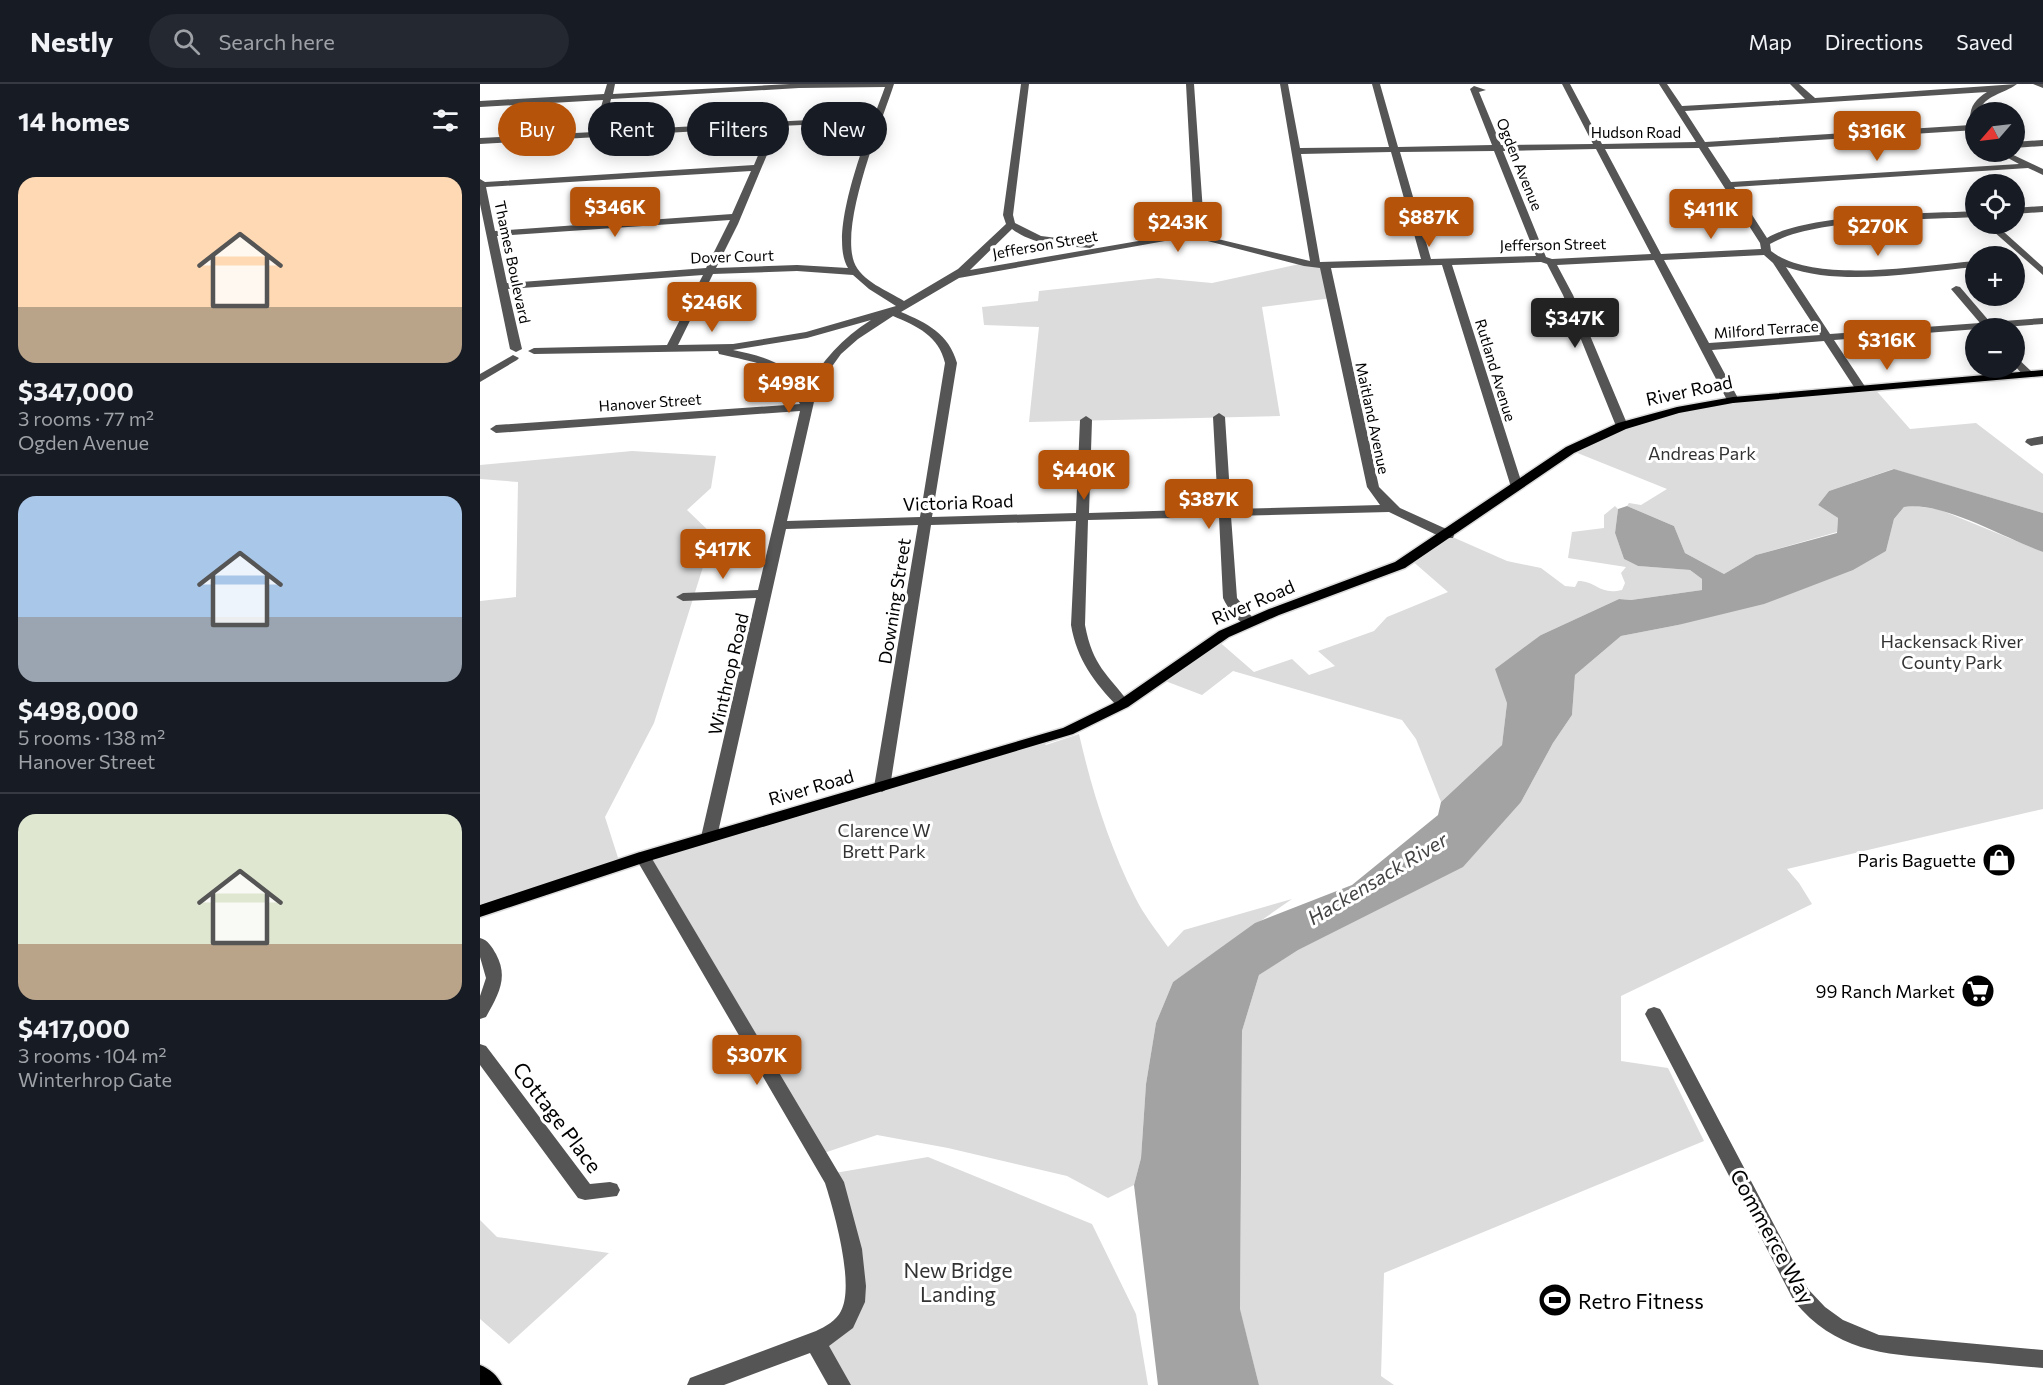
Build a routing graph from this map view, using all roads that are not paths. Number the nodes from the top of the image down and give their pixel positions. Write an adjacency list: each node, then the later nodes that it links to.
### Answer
1 (611, 84): 15 (street)
2 (888, 84): 15 (street); 61 (street)
3 (1025, 84): 42 (street)
4 (1190, 84): 43 (street)
5 (1284, 84): 30 (street, Maitland Avenue)
6 (1376, 84): 29 (street)
7 (1566, 84): 27 (street)
8 (1663, 84): 20 (street)
9 (1794, 84): 16 (street)
10 (2013, 84): 13 (street)
11 (2037, 84): 12 (street)
12 (2043, 86)
13 (2000, 87): 16 (street); 18 (street)
14 (1482, 90): 28 (street, Ogden Avenue)
15 (608, 96): 17 (street); 19 (street)
16 (1812, 100): 20 (street)
17 (606, 102)
18 (1979, 102)
19 (480, 104)
20 (1678, 109): 26 (street)
21 (1965, 128): 26 (street, Hudson Road)
22 (588, 135): 23 (street)
23 (480, 141)
24 (2043, 143): 25 (street)
25 (2025, 144)
26 (1701, 145): 27 (street, Hudson Road); 37 (street)
27 (1599, 146): 28 (street, Hudson Road); 50 (street)
28 (1497, 147): 29 (street, Hudson Road); 54 (street, Ogden Avenue)
29 (1395, 149): 30 (street, Hudson Road); 56 (street)
30 (1296, 151): 58 (street, Maitland Avenue)
31 (762, 156): 34 (street)
32 (2020, 162): 33 (street)
33 (2027, 166): 35 (street); 37 (street)
34 (757, 168): 36 (street); 41 (street)
35 (2043, 172)
36 (480, 184): 44 (street, Thames Boulevard)
37 (1728, 185): 49 (street)
38 (2043, 209): 39 (street)
39 (2025, 210)
40 (1965, 215): 49 (street)
41 (736, 217): 44 (street); 60 (street)
42 (1011, 224): 48 (street); 63 (street, Winthrop Road)
43 (1185, 229): 46 (street); 47 (street)
44 (491, 234): 64 (street, Thames Boulevard)
45 (2001, 234): 53 (street)
46 (1176, 236): 47 (street); 48 (street, Jefferson Street)
47 (1194, 239): 58 (street, Jefferson Street)
48 (1113, 247): 63 (street, Jefferson Street)
49 (1766, 248): 50 (street, Jefferson Street); 55 (street)
50 (1657, 256): 54 (street, Jefferson Street); 74 (street)
51 (2043, 259): 53 (street)
52 (2025, 260): 53 (street)
53 (2030, 260): 62 (street)
54 (1547, 261): 57 (street, Jefferson Street); 86 (street, Ogden Avenue)
55 (1777, 261): 59 (street); 73 (street)
56 (1427, 262): 57 (street, Jefferson Street); 58 (street, Jefferson Street)
57 (1446, 262): 88 (street, Rutland Avenue)
58 (1321, 265): 89 (street, Maitland Avenue)
59 (1965, 265)
60 (710, 271): 61 (street, Dover Court); 64 (street, Dover Court); 75 (street)
61 (856, 272): 66 (street, Downing Street)
62 (2043, 272)
63 (955, 276): 66 (street, Winthrop Road)
64 (502, 286): 76 (street, Thames Boulevard)
65 (1956, 289): 67 (street)
66 (896, 308): 69 (street, Downing Street); 71 (street, Winthrop Road); 75 (street)
67 (1980, 318)
68 (2043, 321): 70 (street, Milford Terrace)
69 (918, 323): 71 (street); 92 (street, Downing Street)
70 (2025, 323)
71 (864, 329): 83 (street, Winthrop Road)
72 (1965, 329): 73 (street, Milford Terrace)
73 (1827, 340): 74 (street, Milford Terrace); 81 (street)
74 (1706, 347): 82 (street)
75 (671, 348): 76 (street); 83 (street)
76 (515, 353): 80 (street)
77 (2025, 371): 79 (street)
78 (2043, 373): 79 (main road, River Road)
79 (2028, 374): 81 (main road, River Road)
80 (480, 379)
81 (1860, 388): 82 (main road, River Road)
82 (1733, 400): 86 (main road, River Road)
83 (806, 406): 87 (street, Hanover Street); 93 (street, Winthrop Road)
84 (1219, 417): 90 (street)
85 (1086, 420): 91 (street)
86 (1622, 426): 88 (main road, River Road)
87 (496, 429)
88 (1517, 487): 94 (main road, River Road)
89 (1391, 508): 90 (street, Victoria Road); 94 (street, Maitland Avenue)
90 (1224, 512): 91 (street, Victoria Road); 97 (street)
91 (1082, 516): 92 (street, Victoria Road); 98 (street)
92 (925, 521): 93 (street, Victoria Road); 99 (street, Downing Street)
93 (779, 525): 95 (street, Winthrop Road)
94 (1448, 535): 97 (main road, River Road)
95 (764, 594): 96 (street); 100 (street, Winthrop Road)
96 (683, 597)
97 (1249, 622): 98 (main road, River Road)
98 (1123, 704): 99 (main road, River Road)
99 (882, 787): 100 (main road, River Road)
100 (709, 837): 101 (main road, River Road)
101 (643, 857): 102 (main road, River Road); 108 (street)
102 (480, 911)
103 (480, 944): 104 (street)
104 (480, 1012)
105 (1654, 1014): 109 (street, Commerce Way)
106 (480, 1051): 107 (street, Cottage Place)
107 (610, 1190)
108 (815, 1341): 112 (street); 113 (street)
109 (2043, 1359)
110 (480, 1375): 111 (main road)
111 (491, 1385)
112 (698, 1385)
113 (840, 1385)

